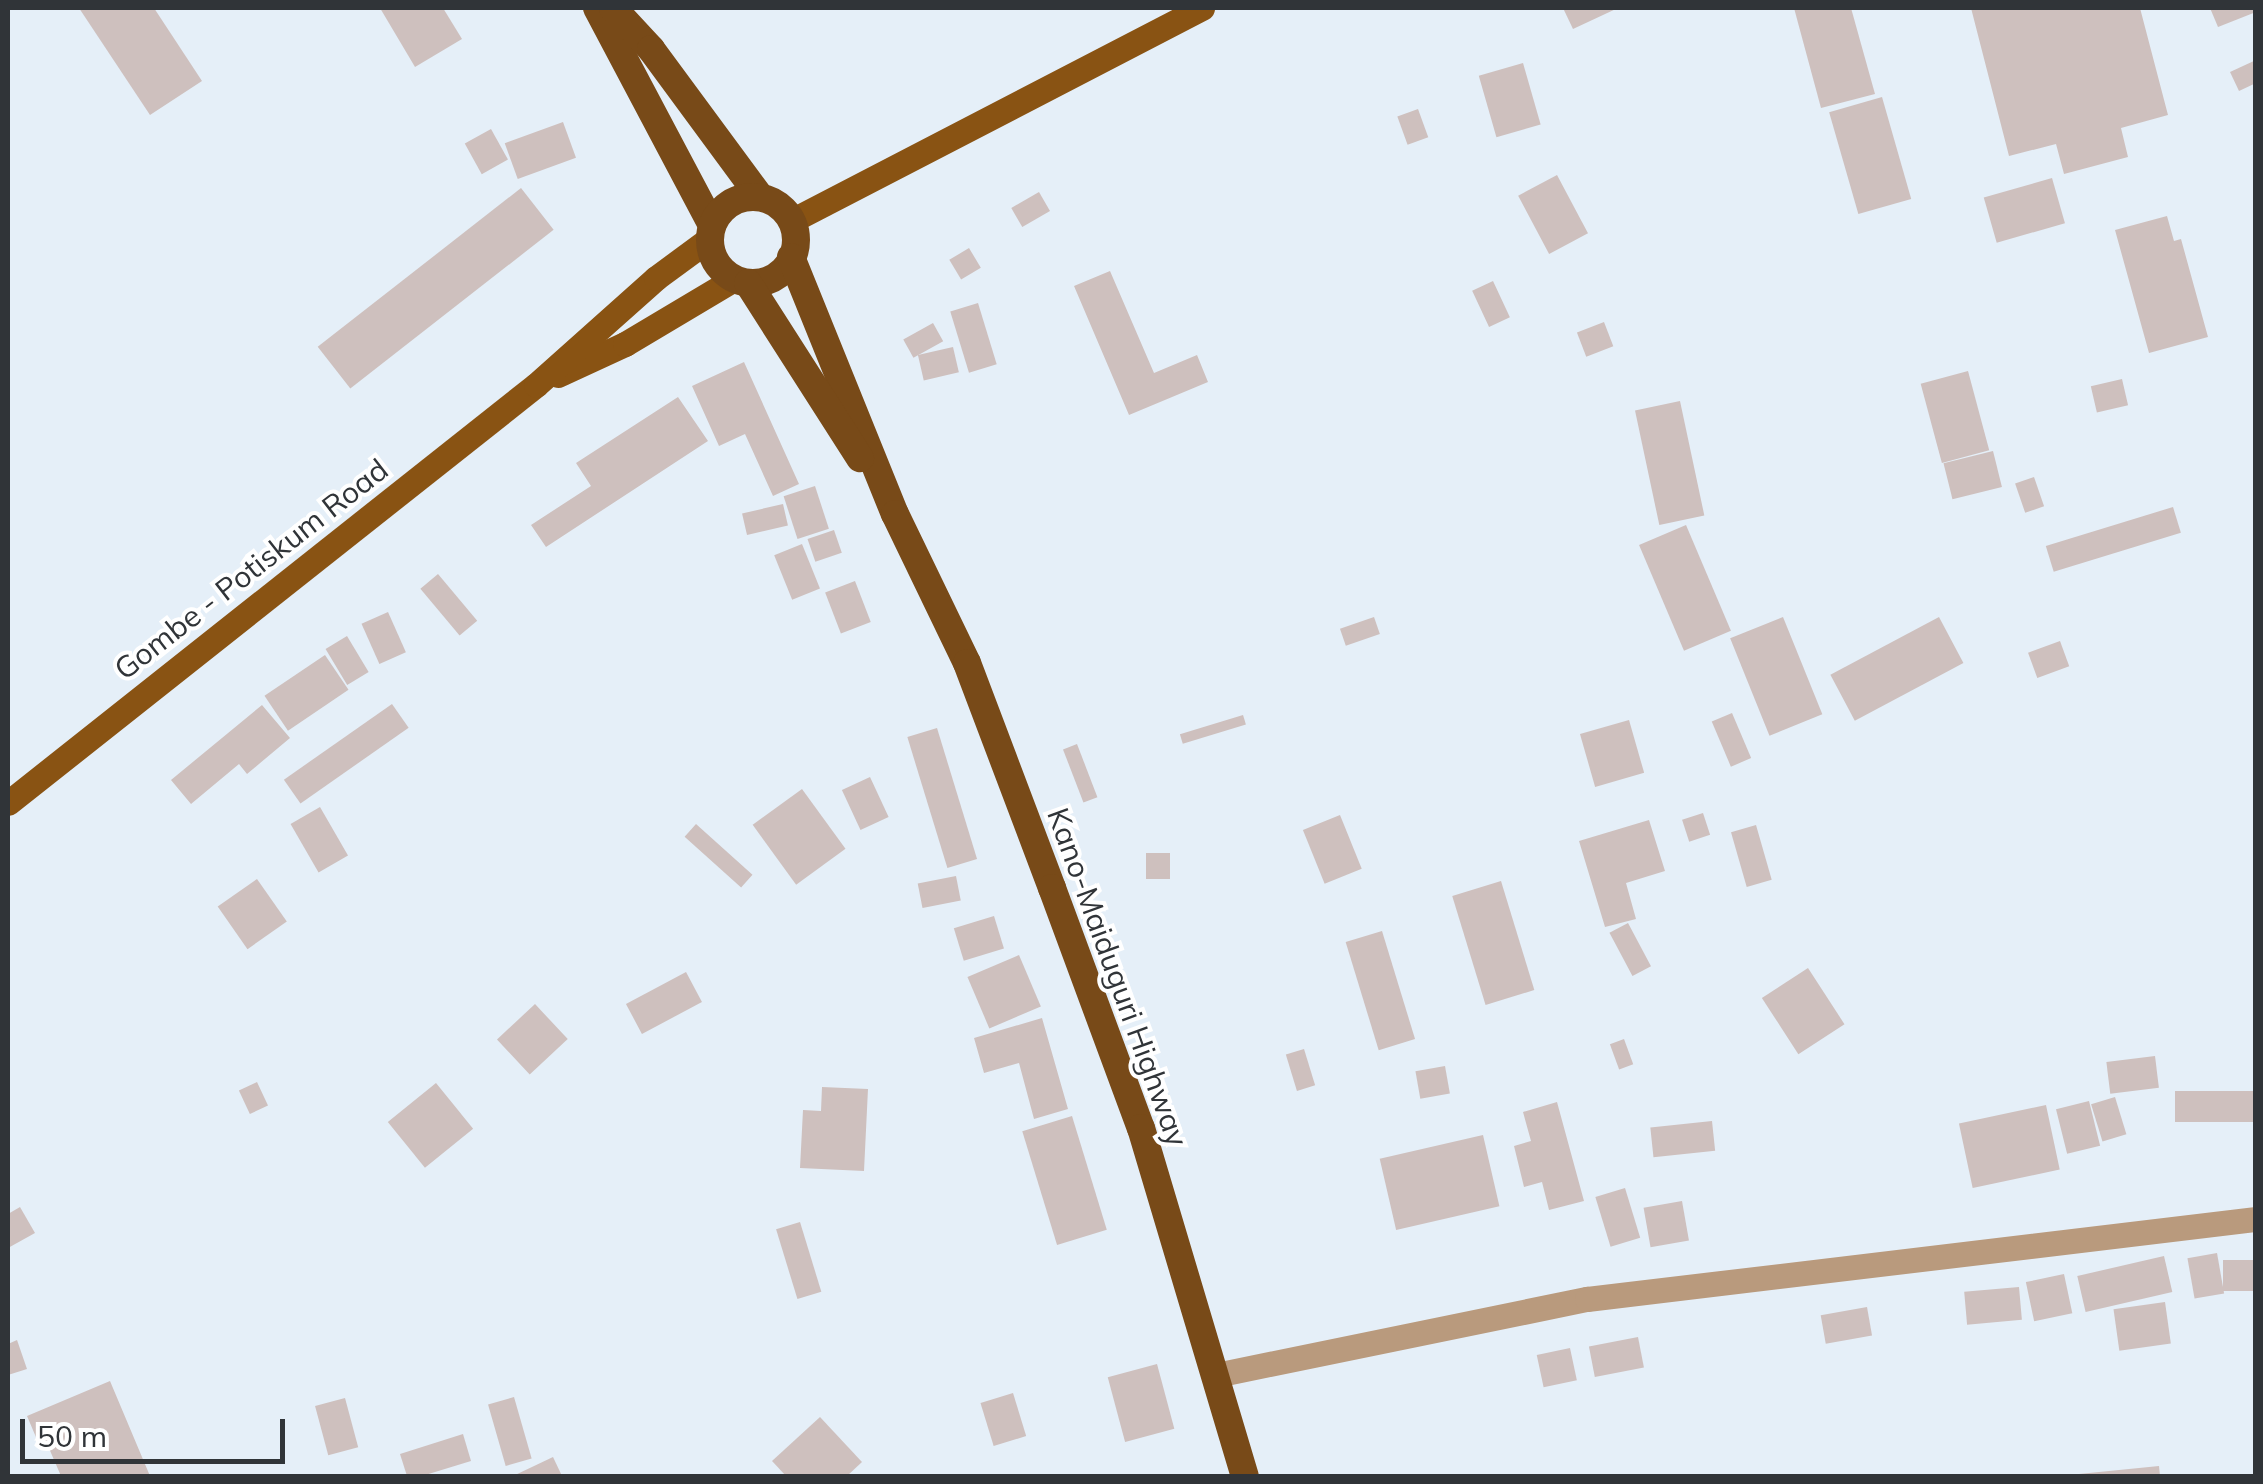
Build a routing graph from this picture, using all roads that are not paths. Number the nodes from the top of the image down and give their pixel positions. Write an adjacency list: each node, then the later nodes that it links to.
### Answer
1 (598, 8): 6 (highway)
2 (613, 8): 4 (highway)
3 (1202, 8): 5 (main road)
4 (760, 197): 5 (highway); 6 (highway)
5 (791, 221): 7 (highway)
6 (711, 232): 8 (highway); 9 (main road, Gombe - Potiskum Road)
7 (791, 257): 8 (highway); 10 (highway, Kano-Maiduguri Highway)
8 (741, 281): 9 (main road, Gombe - Potiskum Road); 10 (highway, Kano-Maiduguri Highway)
9 (536, 385): 11 (main road, Gombe - Potiskum Road)
10 (895, 514): 13 (highway, Kano-Maiduguri Highway)
11 (8, 803)
12 (2256, 1219): 13 (street)
13 (1216, 1375): 14 (highway, Kano-Maiduguri Highway)
14 (1245, 1476)

